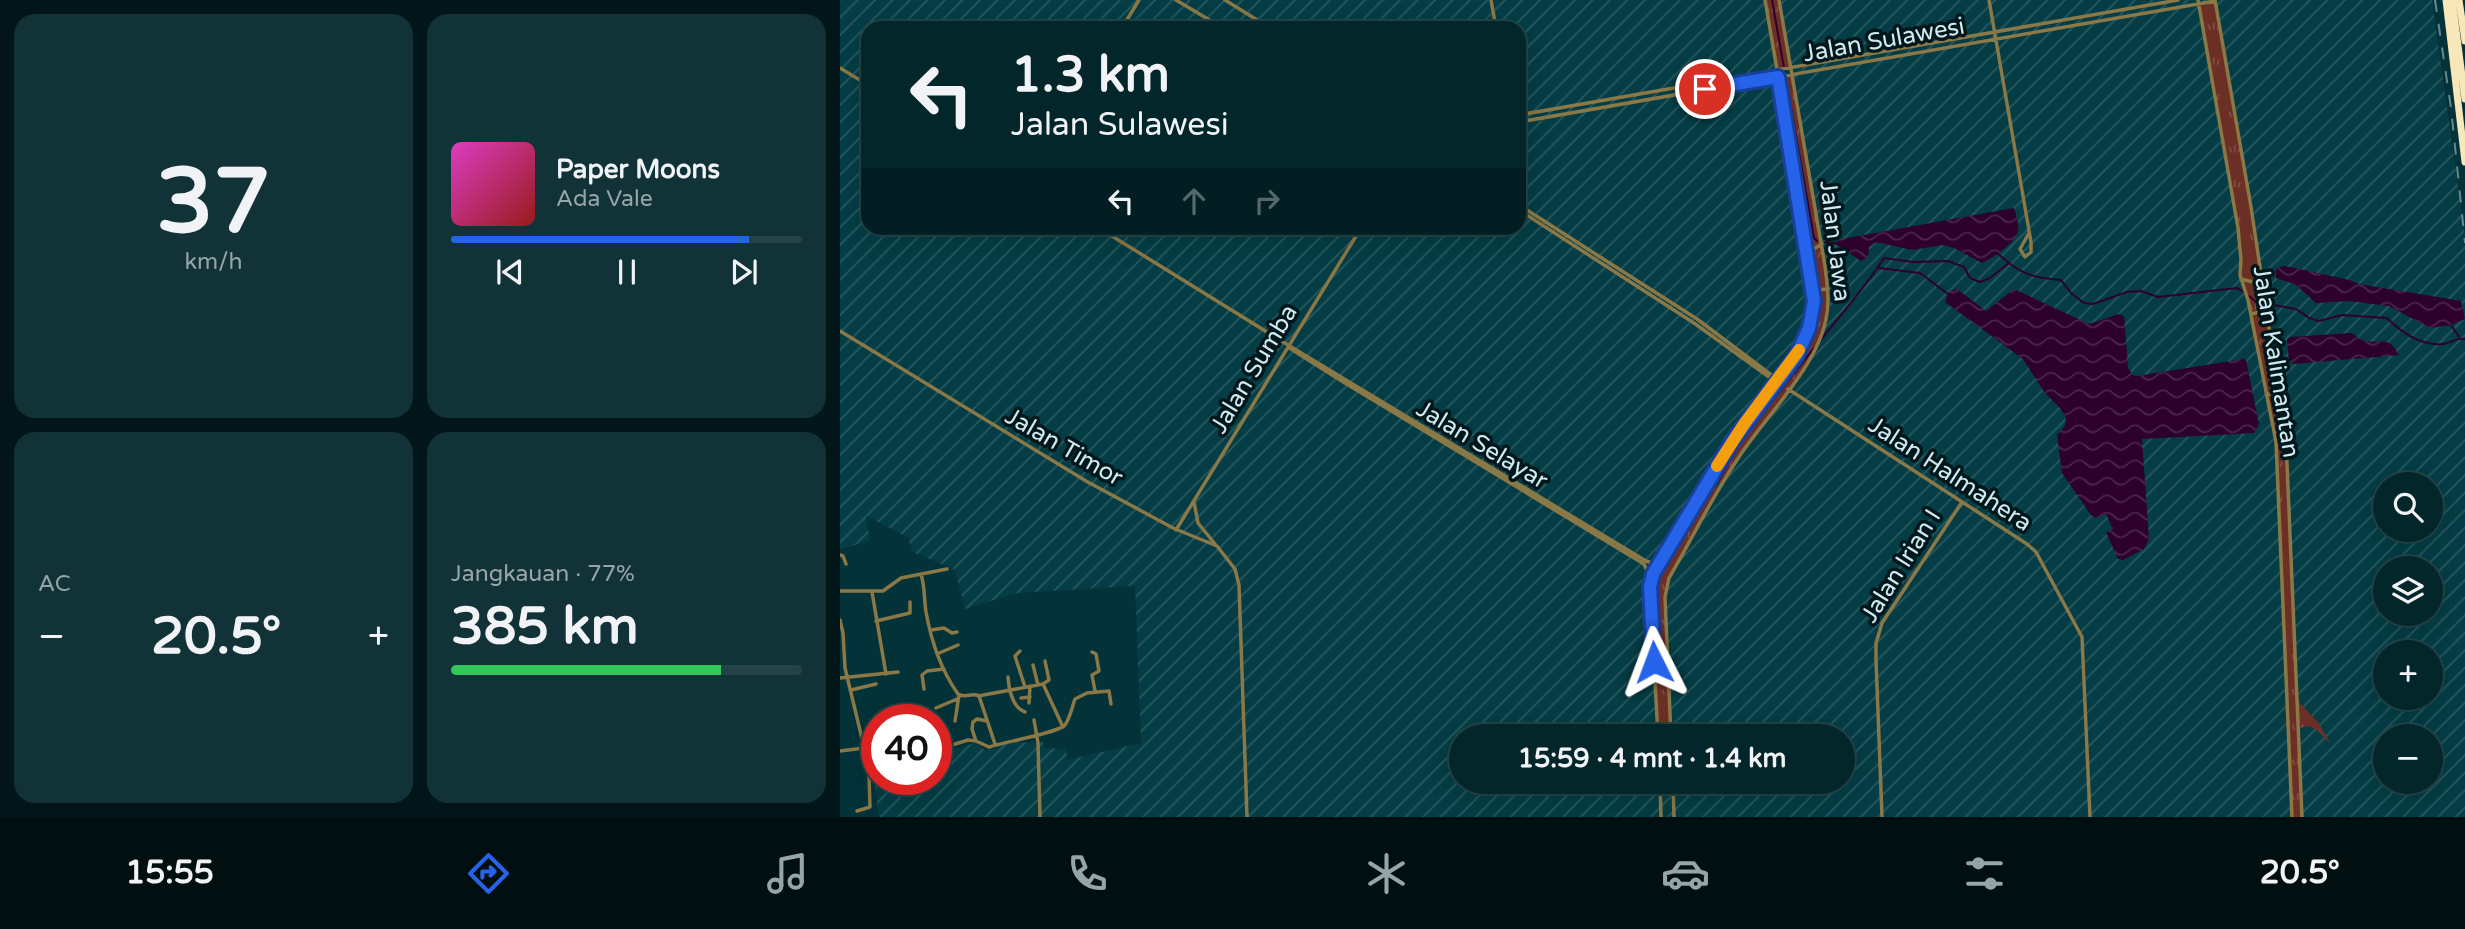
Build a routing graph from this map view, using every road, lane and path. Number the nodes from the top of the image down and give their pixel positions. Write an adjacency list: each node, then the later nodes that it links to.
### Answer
1 (1139, 0): 13 (street)
2 (1176, 0): 14 (street)
3 (1225, 0): 15 (street)
4 (1491, 0): 16 (street)
5 (1765, 0): 23 (street, Jalan Jawa)
6 (1779, 0): 20 (street, Jalan Jawa)
7 (1989, 0): 17 (street)
8 (2178, 0): 17 (street, Jalan Sulawesi)
9 (2215, 0): 12 (street, Jalan Sulawesi); 37 (street, Jalan Kalimantan)
10 (2446, 0): 30 (highway)
11 (2455, 0): 19 (highway); 22 (highway); 27 (highway)
12 (2198, 2): 18 (street, Jalan Sulawesi); 38 (street, Jalan Kalimantan)
13 (1126, 21)
14 (1211, 21)
15 (1259, 21)
16 (1495, 21)
17 (1994, 32): 18 (street); 20 (street, Jalan Sulawesi)
18 (1996, 38): 24 (street, Jalan Sulawesi); 32 (street)
19 (2465, 41)
20 (1790, 67): 23 (street, Jalan Sulawesi); 24 (street, Jalan Jawa)
21 (840, 69): 26 (street)
22 (2465, 69)
23 (1778, 70): 25 (street, Jalan Jawa); 28 (street, Jalan Sulawesi)
24 (1791, 75): 25 (street, Jalan Sulawesi); 35 (street, Jalan Jawa)
25 (1779, 77): 29 (street, Jalan Sulawesi); 36 (street, Jalan Jawa)
26 (861, 81)
27 (2465, 99)
28 (1526, 114)
29 (1526, 121)
30 (2465, 162)
31 (1526, 211): 45 (street)
32 (2029, 233): 32 (street)
33 (1110, 235): 44 (street, Jalan Selayar)
34 (1357, 235): 44 (street, Jalan Sumba)
35 (1822, 244): 36 (street); 40 (street, Jalan Jawa)
36 (1807, 248): 39 (street, Jalan Jawa)
37 (2260, 273): 38 (street); 41 (street, Jalan Kalimantan)
38 (2242, 282): 42 (street, Jalan Kalimantan)
39 (1814, 289): 40 (street); 45 (street, Jalan Jawa)
40 (1828, 289): 46 (street, Jalan Jawa)
41 (2266, 309): 42 (street); 48 (street, Jalan Kalimantan)
42 (2251, 314): 47 (street, Jalan Kalimantan)
43 (840, 331): 51 (street, Jalan Timor)
44 (1288, 345): 49 (street, Jalan Sumba); 54 (street, Jalan Selayar)
45 (1777, 381): 55 (street, Jalan Jawa)
46 (1788, 389): 50 (street, Jalan Halmahera); 104 (street, Jalan Jawa)
47 (2266, 394): 48 (street); 65 (street, Jalan Kalimantan)
48 (2280, 394): 66 (street, Jalan Kalimantan)
49 (1195, 500): 51 (street, Jalan Sumba); 52 (street)
50 (1962, 502): 121 (street, Jalan Irian I); 122 (street, Jalan Halmahera)
51 (1176, 530): 52 (street, Jalan Timor)
52 (1217, 546): 118 (street, Jalan Timor)
53 (840, 555): 56 (street)
54 (1633, 556): 55 (street, Jalan Selayar); 59 (street, Jalan Selayar)
55 (1660, 561): 59 (street, Jalan Jawa)
56 (846, 564)
57 (947, 569): 58 (street)
58 (920, 574): 61 (street); 67 (street)
59 (1651, 580): 103 (street, Jalan Jawa)
60 (840, 591): 61 (street)
61 (872, 592): 63 (street)
62 (910, 602): 63 (street)
63 (876, 621): 79 (street)
64 (840, 622): 80 (street)
65 (2283, 624): 66 (street); 123 (street, Jalan Kalimantan)
66 (2293, 624): 124 (street, Jalan Kalimantan)
67 (931, 630): 68 (street); 70 (street)
68 (957, 632)
69 (958, 645): 74 (street)
70 (935, 648): 71 (street); 74 (street)
71 (927, 651)
72 (1020, 651): 85 (street)
73 (1092, 652): 89 (street)
74 (937, 654): 77 (street)
75 (1045, 661): 84 (street)
76 (1033, 665): 84 (street)
77 (944, 669): 86 (street); 91 (street)
78 (898, 672): 79 (street)
79 (886, 674): 80 (street)
80 (848, 676): 82 (street); 87 (street)
81 (1009, 677): 88 (street)
82 (840, 678)
83 (876, 684): 87 (street)
84 (1040, 685): 85 (street); 105 (street)
85 (1027, 686): 88 (street); 92 (street)
86 (924, 689)
87 (852, 690): 106 (street)
88 (1011, 690): 90 (street); 98 (street)
89 (1094, 691): 96 (street); 105 (street)
90 (978, 695): 91 (street); 97 (street)
91 (958, 697): 95 (street); 101 (street)
92 (1030, 697): 93 (street); 94 (street)
93 (1021, 698)
94 (1029, 703)
95 (945, 704)
96 (1111, 704)
97 (984, 712): 99 (street); 102 (street)
98 (1025, 712)
99 (980, 719): 102 (street); 108 (street)
100 (1034, 720): 107 (street)
101 (955, 721)
102 (987, 721): 110 (street)
103 (1657, 724)
104 (1671, 724)
105 (1063, 727): 107 (street)
106 (861, 734)
107 (1037, 736): 110 (street); 117 (street)
108 (976, 741): 109 (street); 110 (street)
109 (952, 745)
110 (996, 745)
111 (861, 749): 112 (street)
112 (840, 751)
113 (1660, 794): 119 (street)
114 (1673, 794): 120 (street)
115 (869, 795): 116 (street)
116 (857, 811)
117 (1040, 817)
118 (1247, 817)
119 (1661, 817)
120 (1674, 817)
121 (1882, 817)
122 (2090, 817)
123 (2292, 817)
124 (2301, 817)

